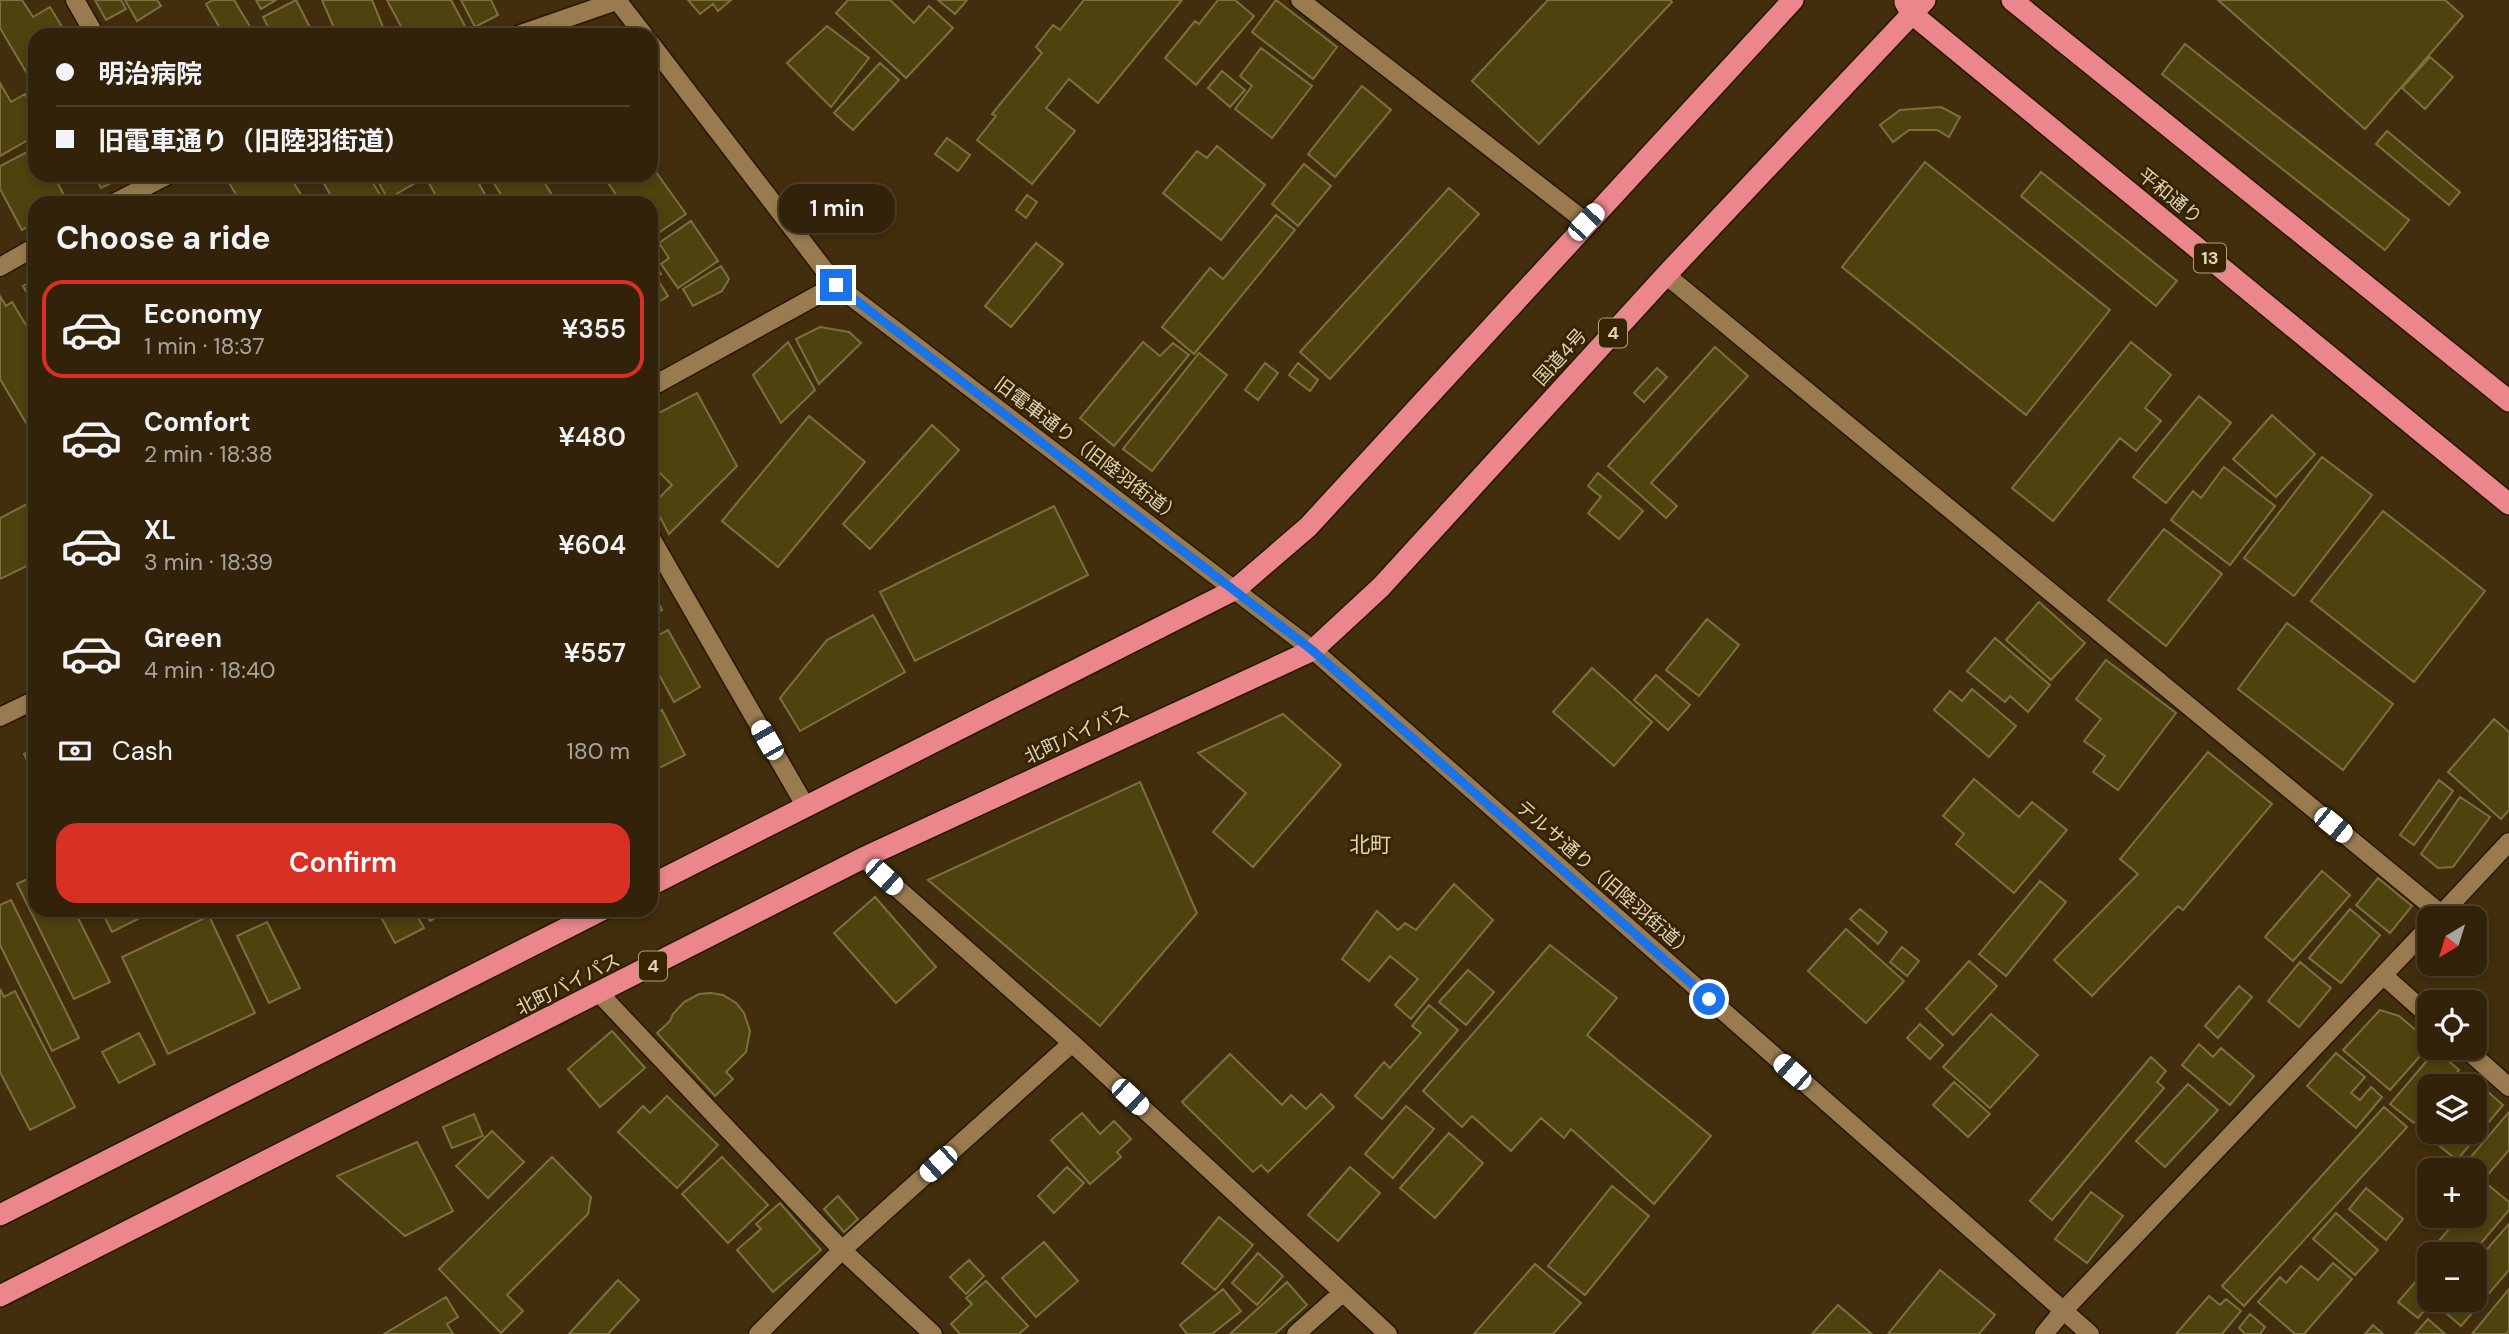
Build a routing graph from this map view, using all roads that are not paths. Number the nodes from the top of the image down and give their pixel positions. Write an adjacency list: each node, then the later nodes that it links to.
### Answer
1 (75, 0): 7 (street)
2 (618, 0): 8 (street); 9 (street)
3 (1300, 0): 13 (street)
4 (1793, 0): 13 (highway)
5 (2012, 0): 19 (highway)
6 (1913, 4): 16 (highway, 国道4号 / 4); 20 (highway, 平和通り / 13)
7 (91, 28)
8 (538, 28)
9 (639, 28)
10 (658, 53): 17 (street, 旧電車通り（旧陸羽街道）)
11 (154, 182): 12 (street)
12 (128, 196)
13 (1586, 222): 22 (highway)
14 (28, 251): 15 (street)
15 (0, 267)
16 (1665, 275): 23 (highway, 国道4号 / 4); 30 (street)
17 (836, 285): 18 (street); 22 (street, 旧電車通り（旧陸羽街道）)
18 (658, 383)
19 (2509, 401)
20 (2509, 504)
21 (658, 550): 26 (street)
22 (1236, 589): 23 (street, 旧電車通り（旧陸羽街道）); 26 (highway)
23 (1312, 650): 28 (highway, 北町バイパス / 4); 44 (street, テルサ通り（旧陸羽街道）)
24 (28, 703): 25 (street)
25 (0, 717)
26 (806, 807): 29 (highway)
27 (2509, 842): 31 (street)
28 (863, 858): 35 (highway, 北町バイパス / 4); 37 (street)
29 (658, 881)
30 (2419, 906)
31 (2449, 906)
32 (588, 917): 40 (highway)
33 (2417, 940): 34 (street)
34 (2383, 975): 36 (street); 44 (street)
35 (600, 993): 41 (street); 43 (highway, 北町バイパス / 4)
36 (2417, 1005)
37 (1072, 1043): 41 (street); 42 (street)
38 (2479, 1060): 39 (street)
39 (2509, 1087)
40 (0, 1215)
41 (842, 1251): 45 (street); 46 (street)
42 (1342, 1293): 47 (street); 48 (street)
43 (0, 1296)
44 (2063, 1311): 49 (street); 50 (street, テルサ通り（旧陸羽街道）)
45 (758, 1334)
46 (933, 1334)
47 (1296, 1334)
48 (1388, 1334)
49 (2044, 1334)
50 (2090, 1334)

